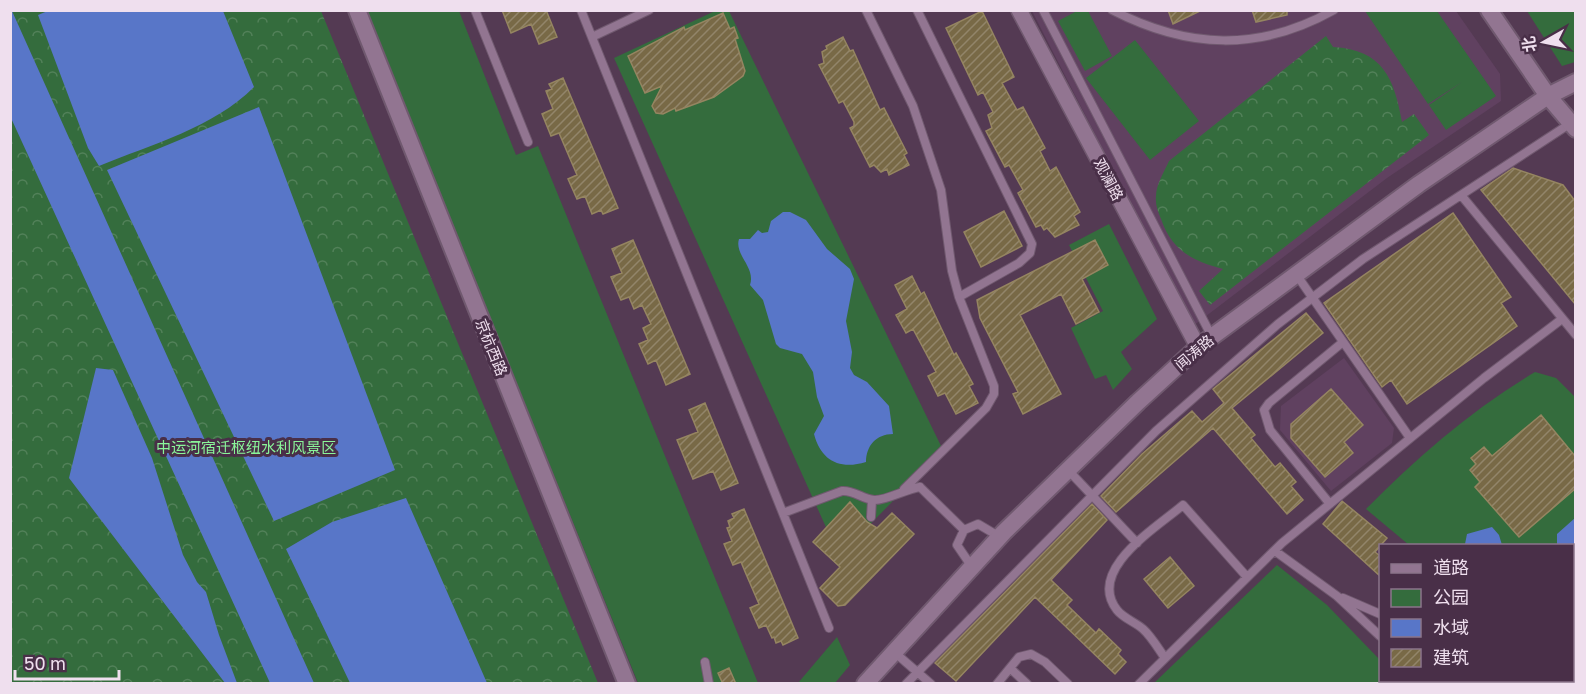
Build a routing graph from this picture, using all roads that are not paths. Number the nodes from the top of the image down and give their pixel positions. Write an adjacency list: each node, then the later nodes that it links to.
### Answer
1 (357, 10): 50 (street, 京杭西路)
2 (475, 10): 16 (lane)
3 (581, 10): 12 (lane)
4 (649, 10): 12 (lane)
5 (866, 10): 19 (lane)
6 (917, 10): 19 (lane)
7 (1019, 10): 23 (street, 观澜路)
8 (1042, 10): 23 (lane)
9 (1112, 10): 10 (lane)
10 (1334, 10)
11 (1489, 10): 14 (street)
12 (592, 37): 33 (lane)
13 (1575, 82): 14 (street, 闻涛路)
14 (1548, 96): 15 (street); 18 (street, 闻涛路)
15 (1573, 126): 17 (lane)
16 (528, 142)
17 (1461, 195): 20 (lane); 21 (lane)
18 (1295, 274): 20 (lane); 23 (street, 闻涛路)
19 (959, 297): 26 (lane)
20 (1311, 298): 24 (lane); 30 (lane)
21 (1562, 320): 22 (lane); 25 (lane)
22 (1575, 334)
23 (1205, 342): 27 (street, 闻涛路)
24 (1342, 342): 25 (lane); 32 (lane)
25 (1410, 438): 32 (lane)
26 (930, 464): 28 (lane); 29 (lane)
27 (1068, 470): 30 (lane); 36 (street, 闻涛路)
28 (920, 487): 29 (lane); 35 (lane)
29 (904, 489): 31 (lane)
30 (1092, 496): 37 (lane); 49 (lane)
31 (872, 500): 33 (lane); 34 (lane)
32 (1330, 504): 38 (lane)
33 (783, 513): 43 (lane)
34 (871, 517)
35 (963, 530): 36 (lane); 39 (lane)
36 (1000, 537): 39 (street, 闻涛路)
37 (1137, 543): 40 (lane); 46 (lane)
38 (1275, 551): 40 (lane); 41 (lane)
39 (972, 567): 45 (street, 闻涛路)
40 (1247, 577): 46 (lane)
41 (1337, 596): 42 (lane); 44 (lane)
42 (1379, 614)
43 (829, 628)
44 (1379, 635)
45 (893, 651): 49 (lane); 52 (street, 闻涛路)
46 (1165, 658): 58 (lane)
47 (705, 662): 51 (lane)
48 (1011, 668): 55 (lane); 56 (lane); 57 (lane)
49 (917, 672): 53 (lane); 54 (lane)
50 (627, 684)
51 (709, 684)
52 (866, 684)
53 (906, 684)
54 (931, 684)
55 (997, 684)
56 (1027, 684)
57 (1068, 684)
58 (1139, 684)

